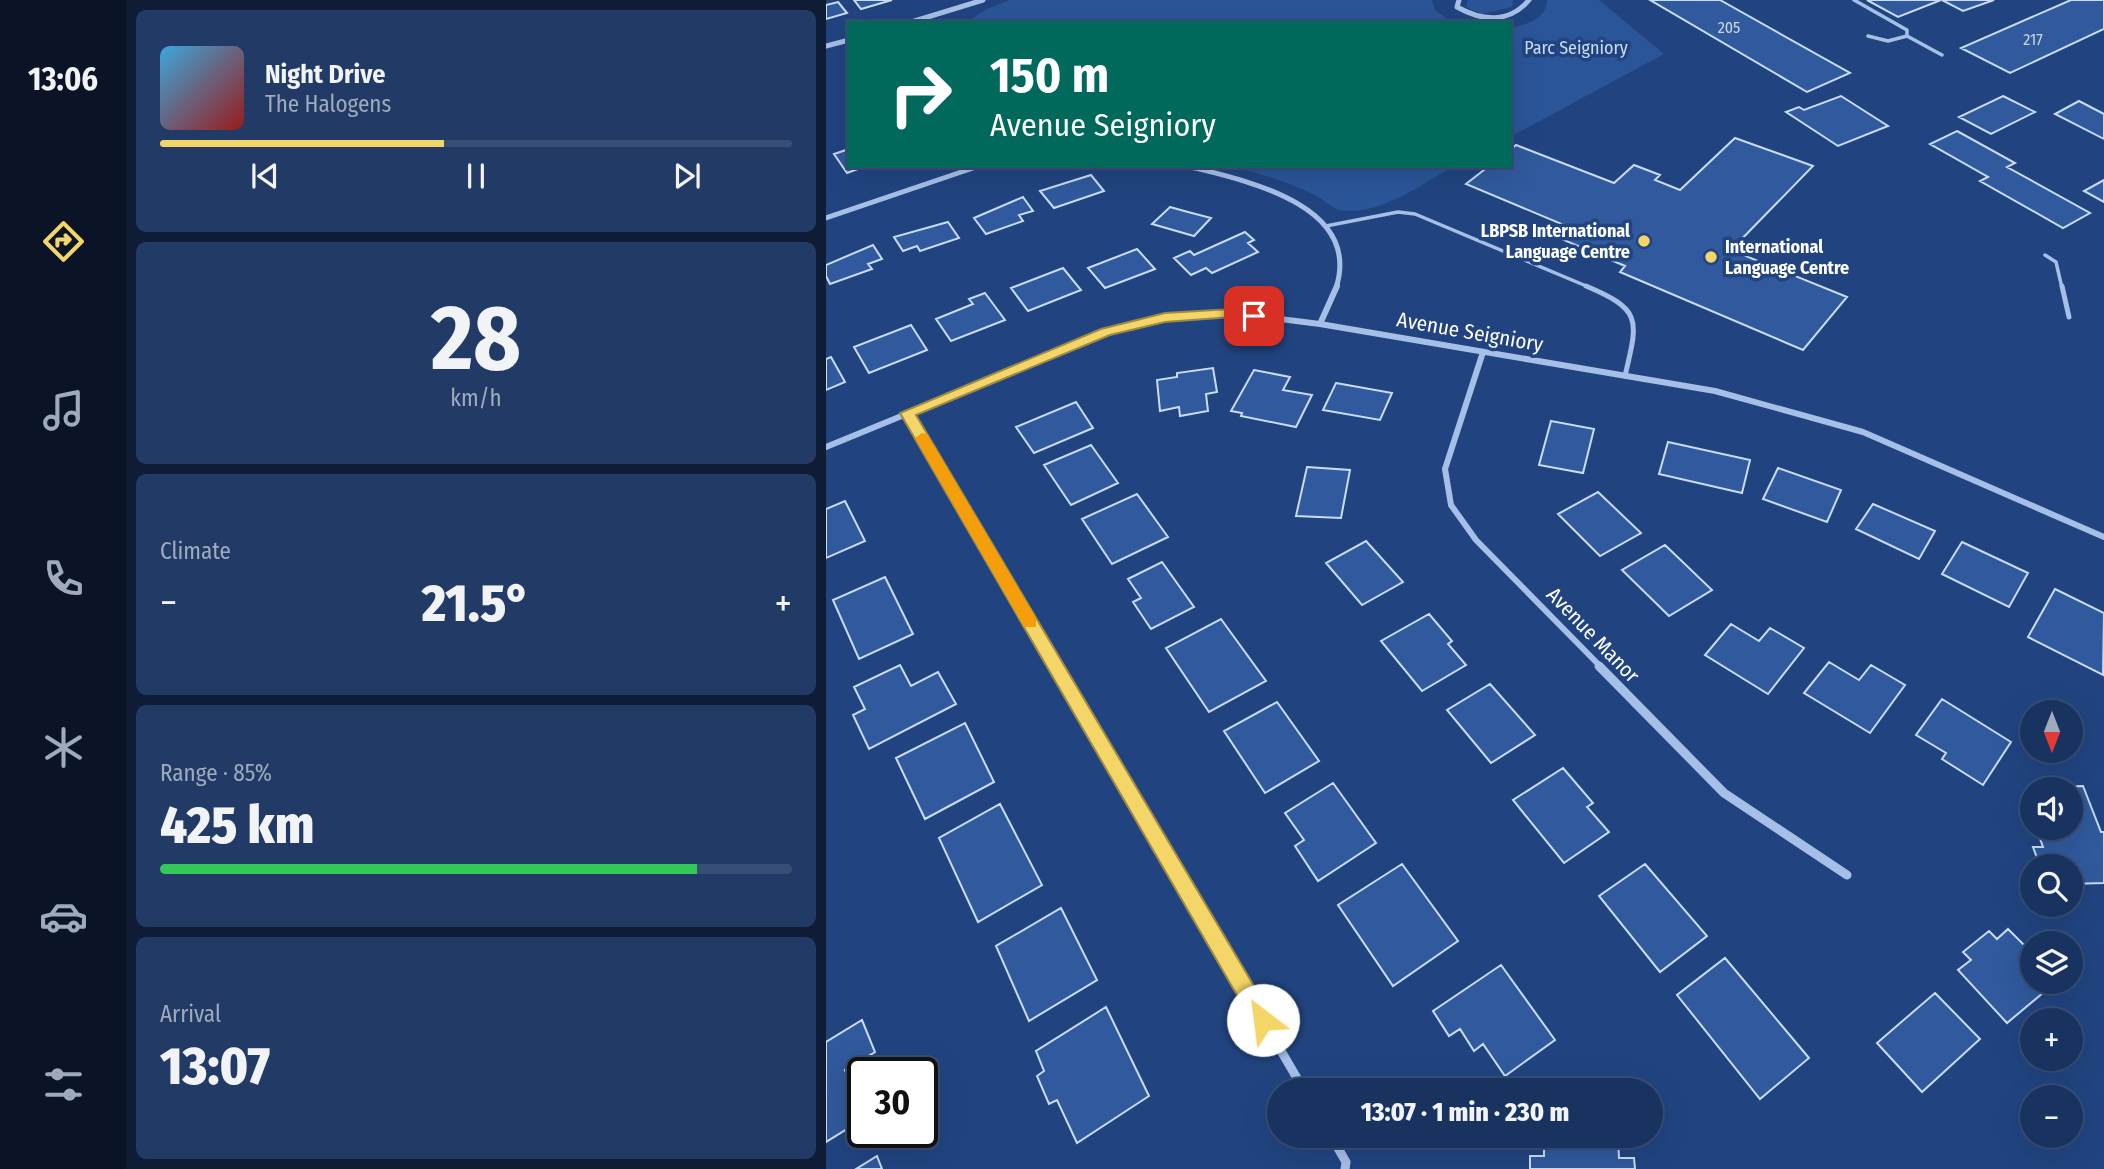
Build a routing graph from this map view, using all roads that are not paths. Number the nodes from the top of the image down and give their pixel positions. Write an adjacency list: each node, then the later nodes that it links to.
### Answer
1 (983, 0): 5 (street)
2 (1458, 0): 3 (street)
3 (1529, 0)
4 (1854, 0): 9 (lane)
5 (929, 16): 6 (street); 7 (street)
6 (914, 21)
7 (934, 21)
8 (1868, 36): 9 (lane)
9 (1907, 36): 12 (lane)
10 (847, 41): 11 (street)
11 (826, 46)
12 (1942, 55)
13 (973, 168): 15 (street)
14 (1194, 168): 16 (street)
15 (826, 218)
16 (1326, 226): 19 (street); 21 (lane)
17 (2045, 255): 18 (lane)
18 (2069, 317)
19 (1320, 324): 20 (street, Avenue Seigniory); 22 (street, Avenue Seigniory)
20 (1483, 352): 21 (street, Avenue Seigniory); 25 (street, Avenue Manor)
21 (1625, 376): 24 (street, Avenue Seigniory)
22 (907, 413): 23 (street, Avenue Seigniory); 26 (street)
23 (826, 447)
24 (2104, 537)
25 (1847, 875)
26 (1297, 1078)
27 (1338, 1148): 28 (street)
28 (1345, 1169)

